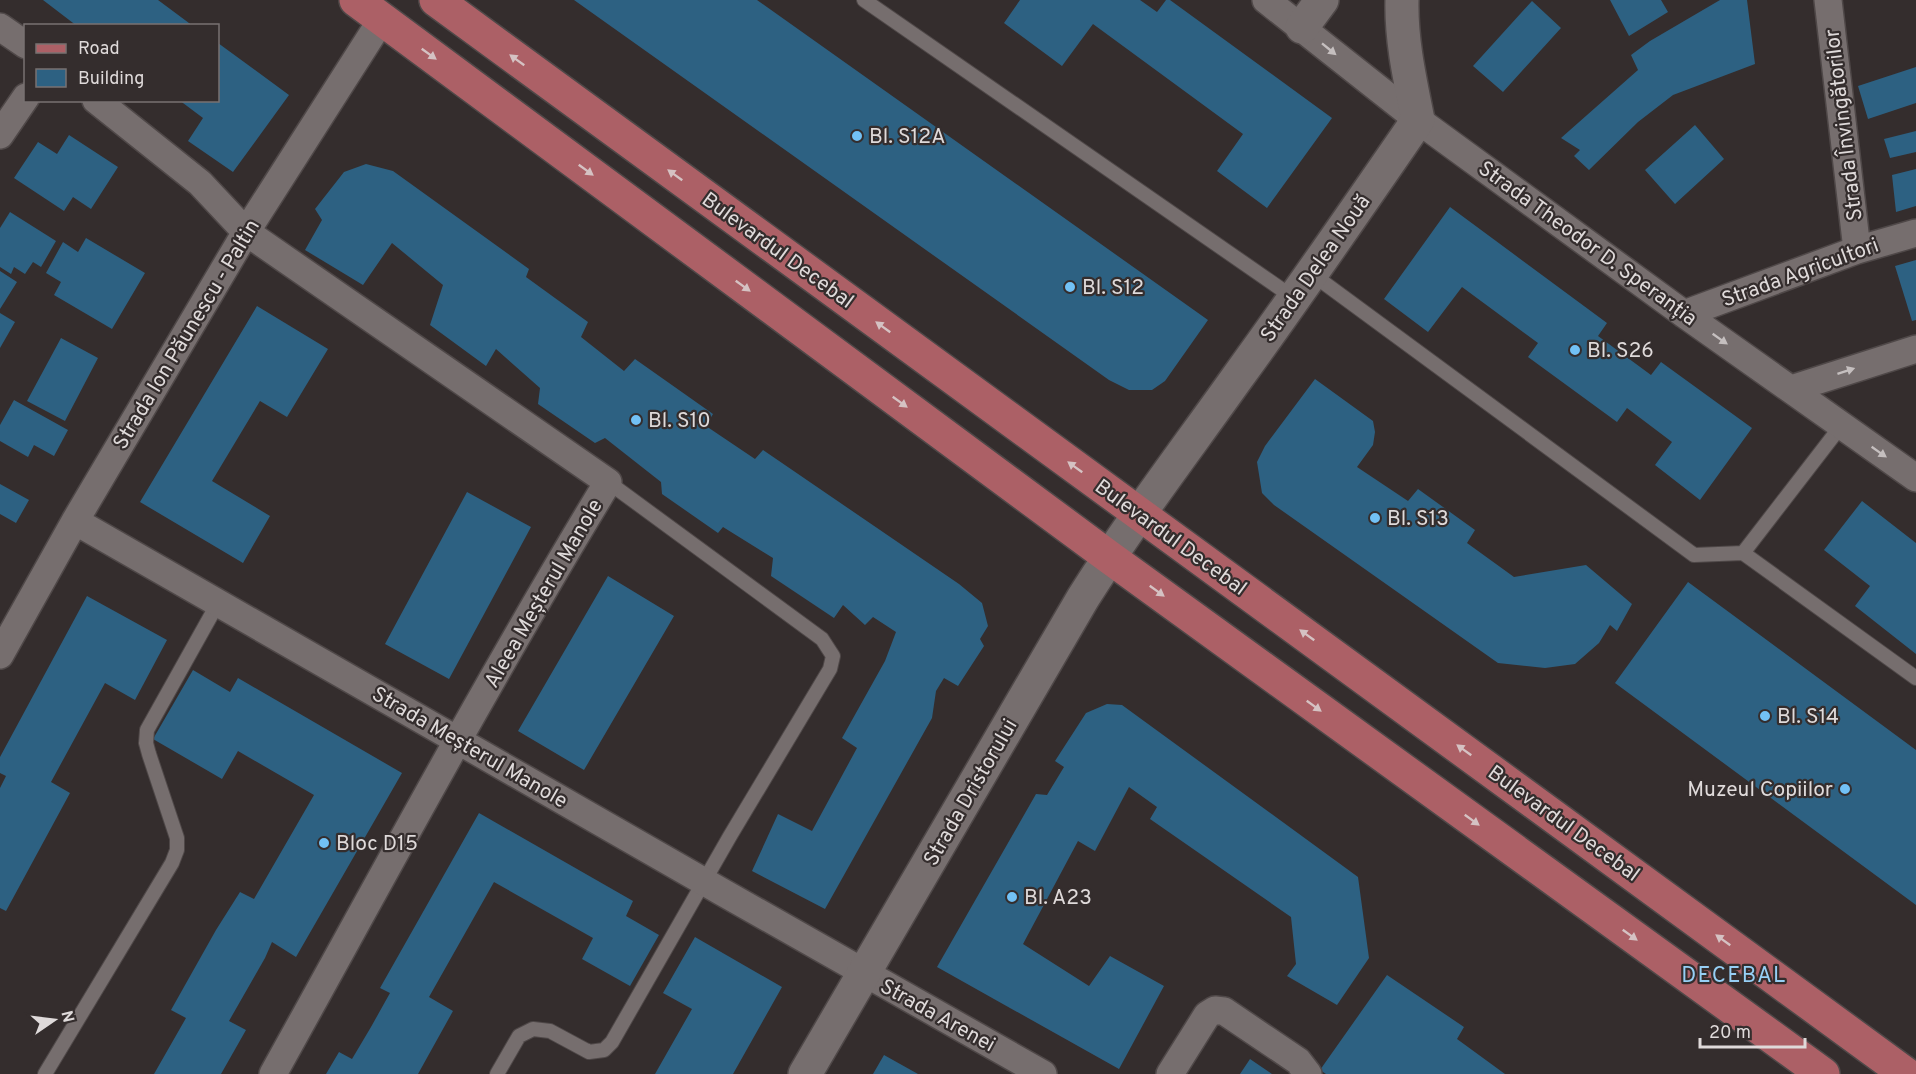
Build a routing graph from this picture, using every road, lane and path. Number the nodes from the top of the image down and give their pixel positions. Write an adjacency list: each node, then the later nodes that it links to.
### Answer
1 (356, 0): 8 (main road)
2 (436, 0): 26 (main road, Bulevardul Decebal, one-way to 2)
3 (864, 0): 19 (lane)
4 (1266, 0): 10 (street, Strada Theodor D. Speranția)
5 (1322, 0): 10 (street)
6 (1402, 0): 14 (street)
7 (1828, 0): 18 (street, Strada Învingătorilor)
8 (382, 19): 16 (street, Strada Ion Păunescu - Paltin); 29 (main road, one-way to 29)
9 (0, 27): 11 (street)
10 (1302, 27): 14 (street, Strada Theodor D. Speranția, one-way to 14)
11 (24, 44)
12 (24, 100): 15 (street)
13 (99, 102): 16 (street, Aleea Meșterul Manole)
14 (1418, 120): 19 (street, Strada Delea Nouă); 20 (street, Strada Theodor D. Speranția)
15 (0, 135)
16 (246, 232): 25 (street, Aleea Meșterul Manole); 27 (street, Strada Ion Păunescu - Paltin)
17 (1916, 232): 18 (street, Strada Agricultori)
18 (1857, 250): 20 (street, Strada Agricultori)
19 (1303, 286): 26 (street, Strada Delea Nouă); 28 (lane)
20 (1684, 314): 22 (street, Strada Theodor D. Speranția, one-way to 22)
21 (1916, 349): 22 (street, one-way to 21)
22 (1791, 389): 23 (street, Strada Theodor D. Speranția)
23 (1841, 426): 24 (street, Strada Theodor D. Speranția, one-way to 24); 28 (lane)
24 (1916, 478)
25 (608, 482): 33 (street, Aleea Meșterul Manole); 34 (lane)
26 (1139, 513): 29 (street, Strada Dristorului); 44 (main road, Bulevardul Decebal, one-way to 26)
27 (75, 521): 30 (street, Strada Meșterul Manole); 31 (street, Strada Ion Păunescu - Paltin)
28 (1743, 553): 32 (lane)
29 (1110, 557): 35 (street, Strada Dristorului); 43 (main road, one-way to 43)
30 (218, 603): 33 (street, Strada Meșterul Manole); 36 (lane)
31 (0, 655)
32 (1916, 678)
33 (458, 740): 34 (street, Strada Meșterul Manole); 37 (street, Aleea Meșterul Manole)
34 (705, 882): 35 (street, Strada Meșterul Manole); 38 (lane)
35 (864, 974): 39 (street, Strada Dristorului); 40 (street, Strada Arenei)
36 (45, 1074)
37 (273, 1074)
38 (497, 1074)
39 (805, 1074)
40 (1043, 1074)
41 (1170, 1074): 42 (street)
42 (1308, 1074)
43 (1823, 1074)
44 (1906, 1074)

